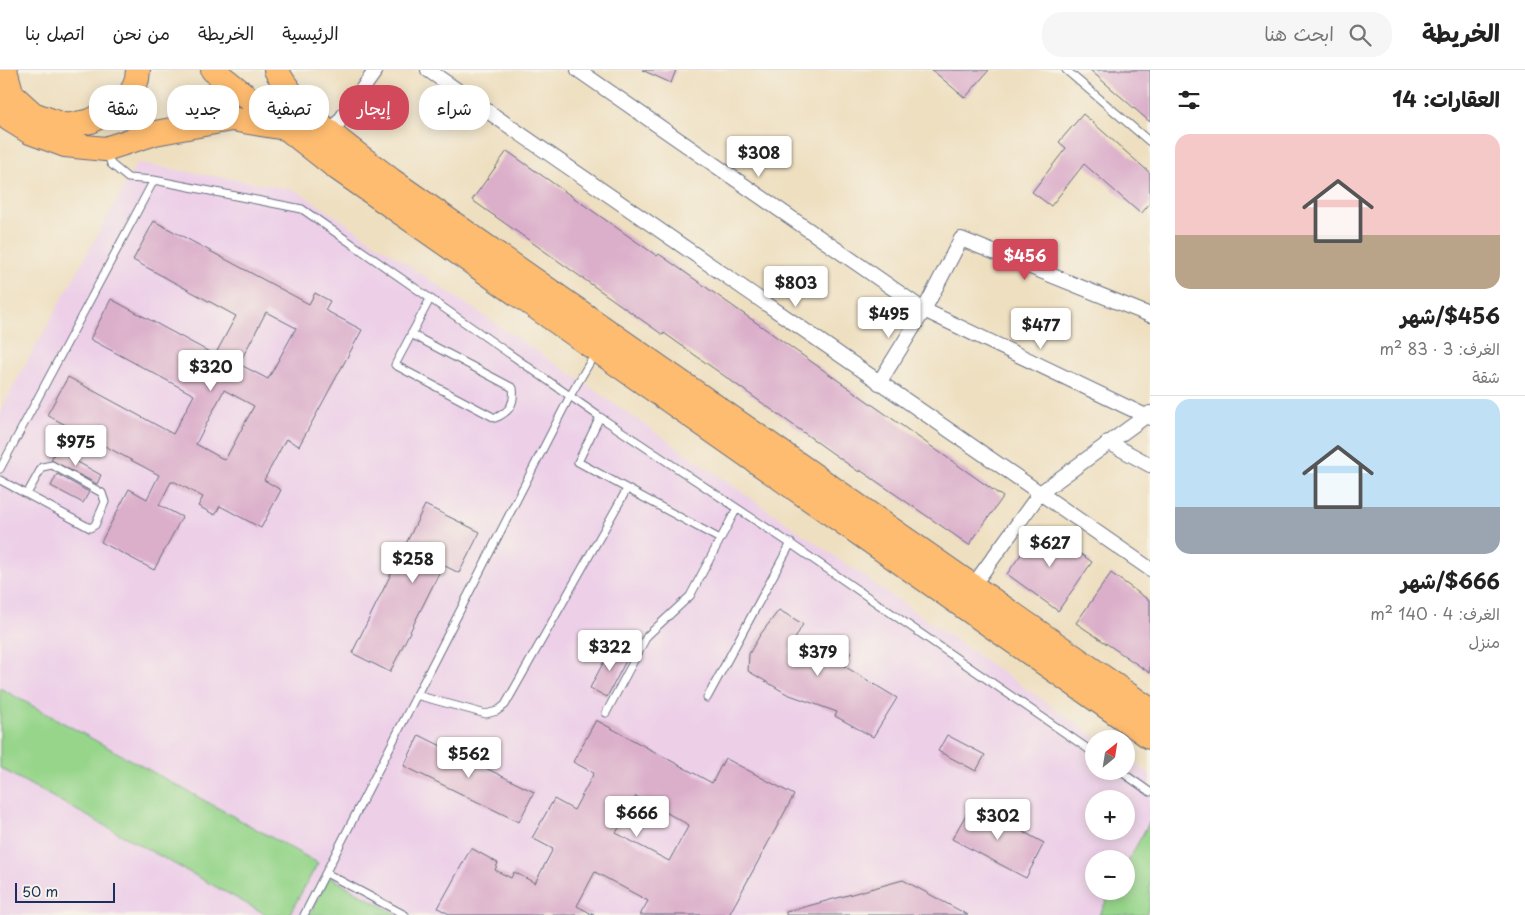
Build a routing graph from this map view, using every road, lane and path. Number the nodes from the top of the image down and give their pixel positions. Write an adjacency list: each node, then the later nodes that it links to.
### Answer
1 (5, 70): 2 (highway)
2 (138, 70)
3 (212, 70): 9 (highway)
4 (276, 70): 13 (highway)
5 (376, 70): 13 (street)
6 (428, 70): 22 (street)
7 (578, 70): 18 (street)
8 (1066, 70): 14 (lane)
9 (249, 99)
10 (0, 108): 15 (highway)
11 (249, 122): 15 (highway)
12 (290, 130): 21 (highway)
13 (331, 133): 37 (highway)
14 (1150, 142)
15 (105, 149): 16 (lane)
16 (154, 180): 17 (lane); 28 (lane)
17 (430, 299): 20 (lane); 23 (lane)
18 (924, 310): 19 (street); 22 (street); 24 (street)
19 (1150, 316)
20 (411, 334): 20 (lane)
21 (598, 350): 23 (lane); 42 (highway)
22 (880, 384): 31 (street)
23 (570, 396): 25 (lane); 38 (lane)
24 (1148, 416): 26 (street)
25 (600, 418): 30 (lane); 33 (lane)
26 (1108, 442): 27 (street); 31 (street)
27 (1150, 465)
28 (0, 469)
29 (0, 480): 32 (lane)
30 (627, 489): 34 (lane); 38 (lane)
31 (1040, 493): 36 (street); 37 (street)
32 (28, 494): 32 (lane)
33 (737, 508): 34 (lane); 35 (lane)
34 (720, 539): 41 (lane)
35 (791, 544): 39 (lane); 43 (lane)
36 (1150, 569)
37 (972, 587): 40 (highway)
38 (416, 695): 46 (lane)
39 (708, 698)
40 (1150, 710)
41 (606, 713)
42 (1150, 736)
43 (1085, 747)
44 (1133, 780): 45 (lane)
45 (1150, 792)
46 (326, 873): 47 (lane); 48 (lane)
47 (304, 915)
48 (405, 915)

